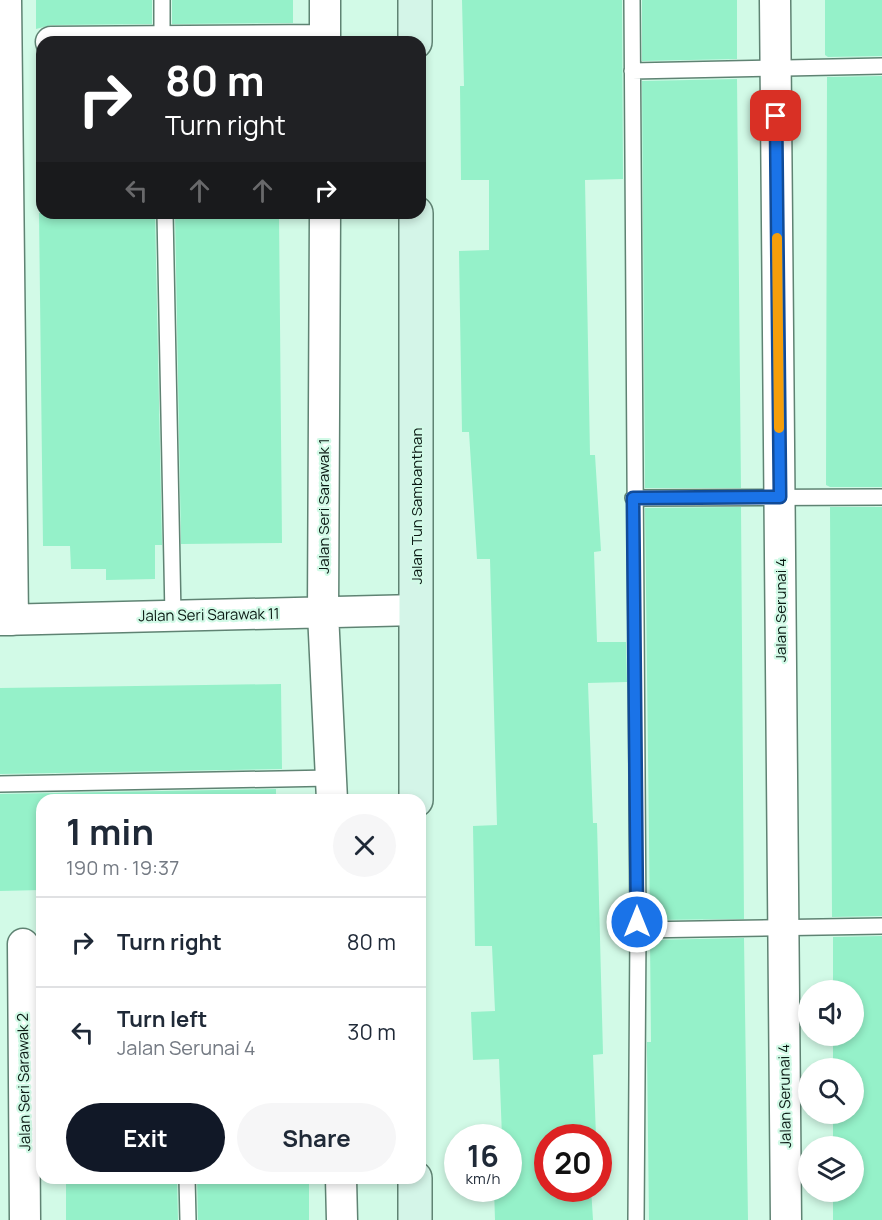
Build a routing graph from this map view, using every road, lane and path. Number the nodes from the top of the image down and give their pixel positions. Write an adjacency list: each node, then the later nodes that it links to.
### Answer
1 (6, 0): 10 (street)
2 (162, 0): 7 (lane)
3 (325, 0): 8 (street)
4 (415, 0): 9 (street)
5 (632, 0): 14 (lane)
6 (775, 0): 13 (street, Jalan Serunai 4)
7 (162, 36)
8 (325, 36)
9 (415, 36)
10 (3, 42): 11 (street); 24 (street)
11 (36, 42)
12 (882, 66): 13 (lane)
13 (776, 68): 14 (lane); 19 (street, Jalan Serunai 4)
14 (632, 71): 20 (lane)
15 (165, 219): 23 (lane)
16 (325, 219): 22 (street, Jalan Seri Sarawak 1)
17 (416, 219): 21 (street, Jalan Tun Sambanthan)
18 (882, 496): 19 (lane)
19 (780, 497): 20 (lane); 29 (street, Jalan Serunai 4)
20 (633, 498): 30 (lane)
21 (417, 610): 22 (street, Jalan Seri Sarawak 11); 27 (street, Jalan Tun Sambanthan)
22 (324, 613): 23 (street, Jalan Seri Sarawak 11); 26 (street, Jalan Seri Sarawak 1)
23 (173, 616): 24 (street, Jalan Seri Sarawak 11)
24 (7, 620)
25 (0, 784): 26 (lane)
26 (331, 789)
27 (416, 794)
28 (882, 927): 29 (lane)
29 (783, 928): 30 (lane); 40 (street, Jalan Serunai 4)
30 (638, 930): 39 (lane)
31 (22, 944): 35 (street, Jalan Seri Sarawak 2)
32 (188, 1184): 36 (lane)
33 (341, 1184): 37 (street)
34 (415, 1184): 38 (street)
35 (25, 1220)
36 (188, 1220)
37 (342, 1220)
38 (415, 1220)
39 (636, 1220)
40 (786, 1220)

